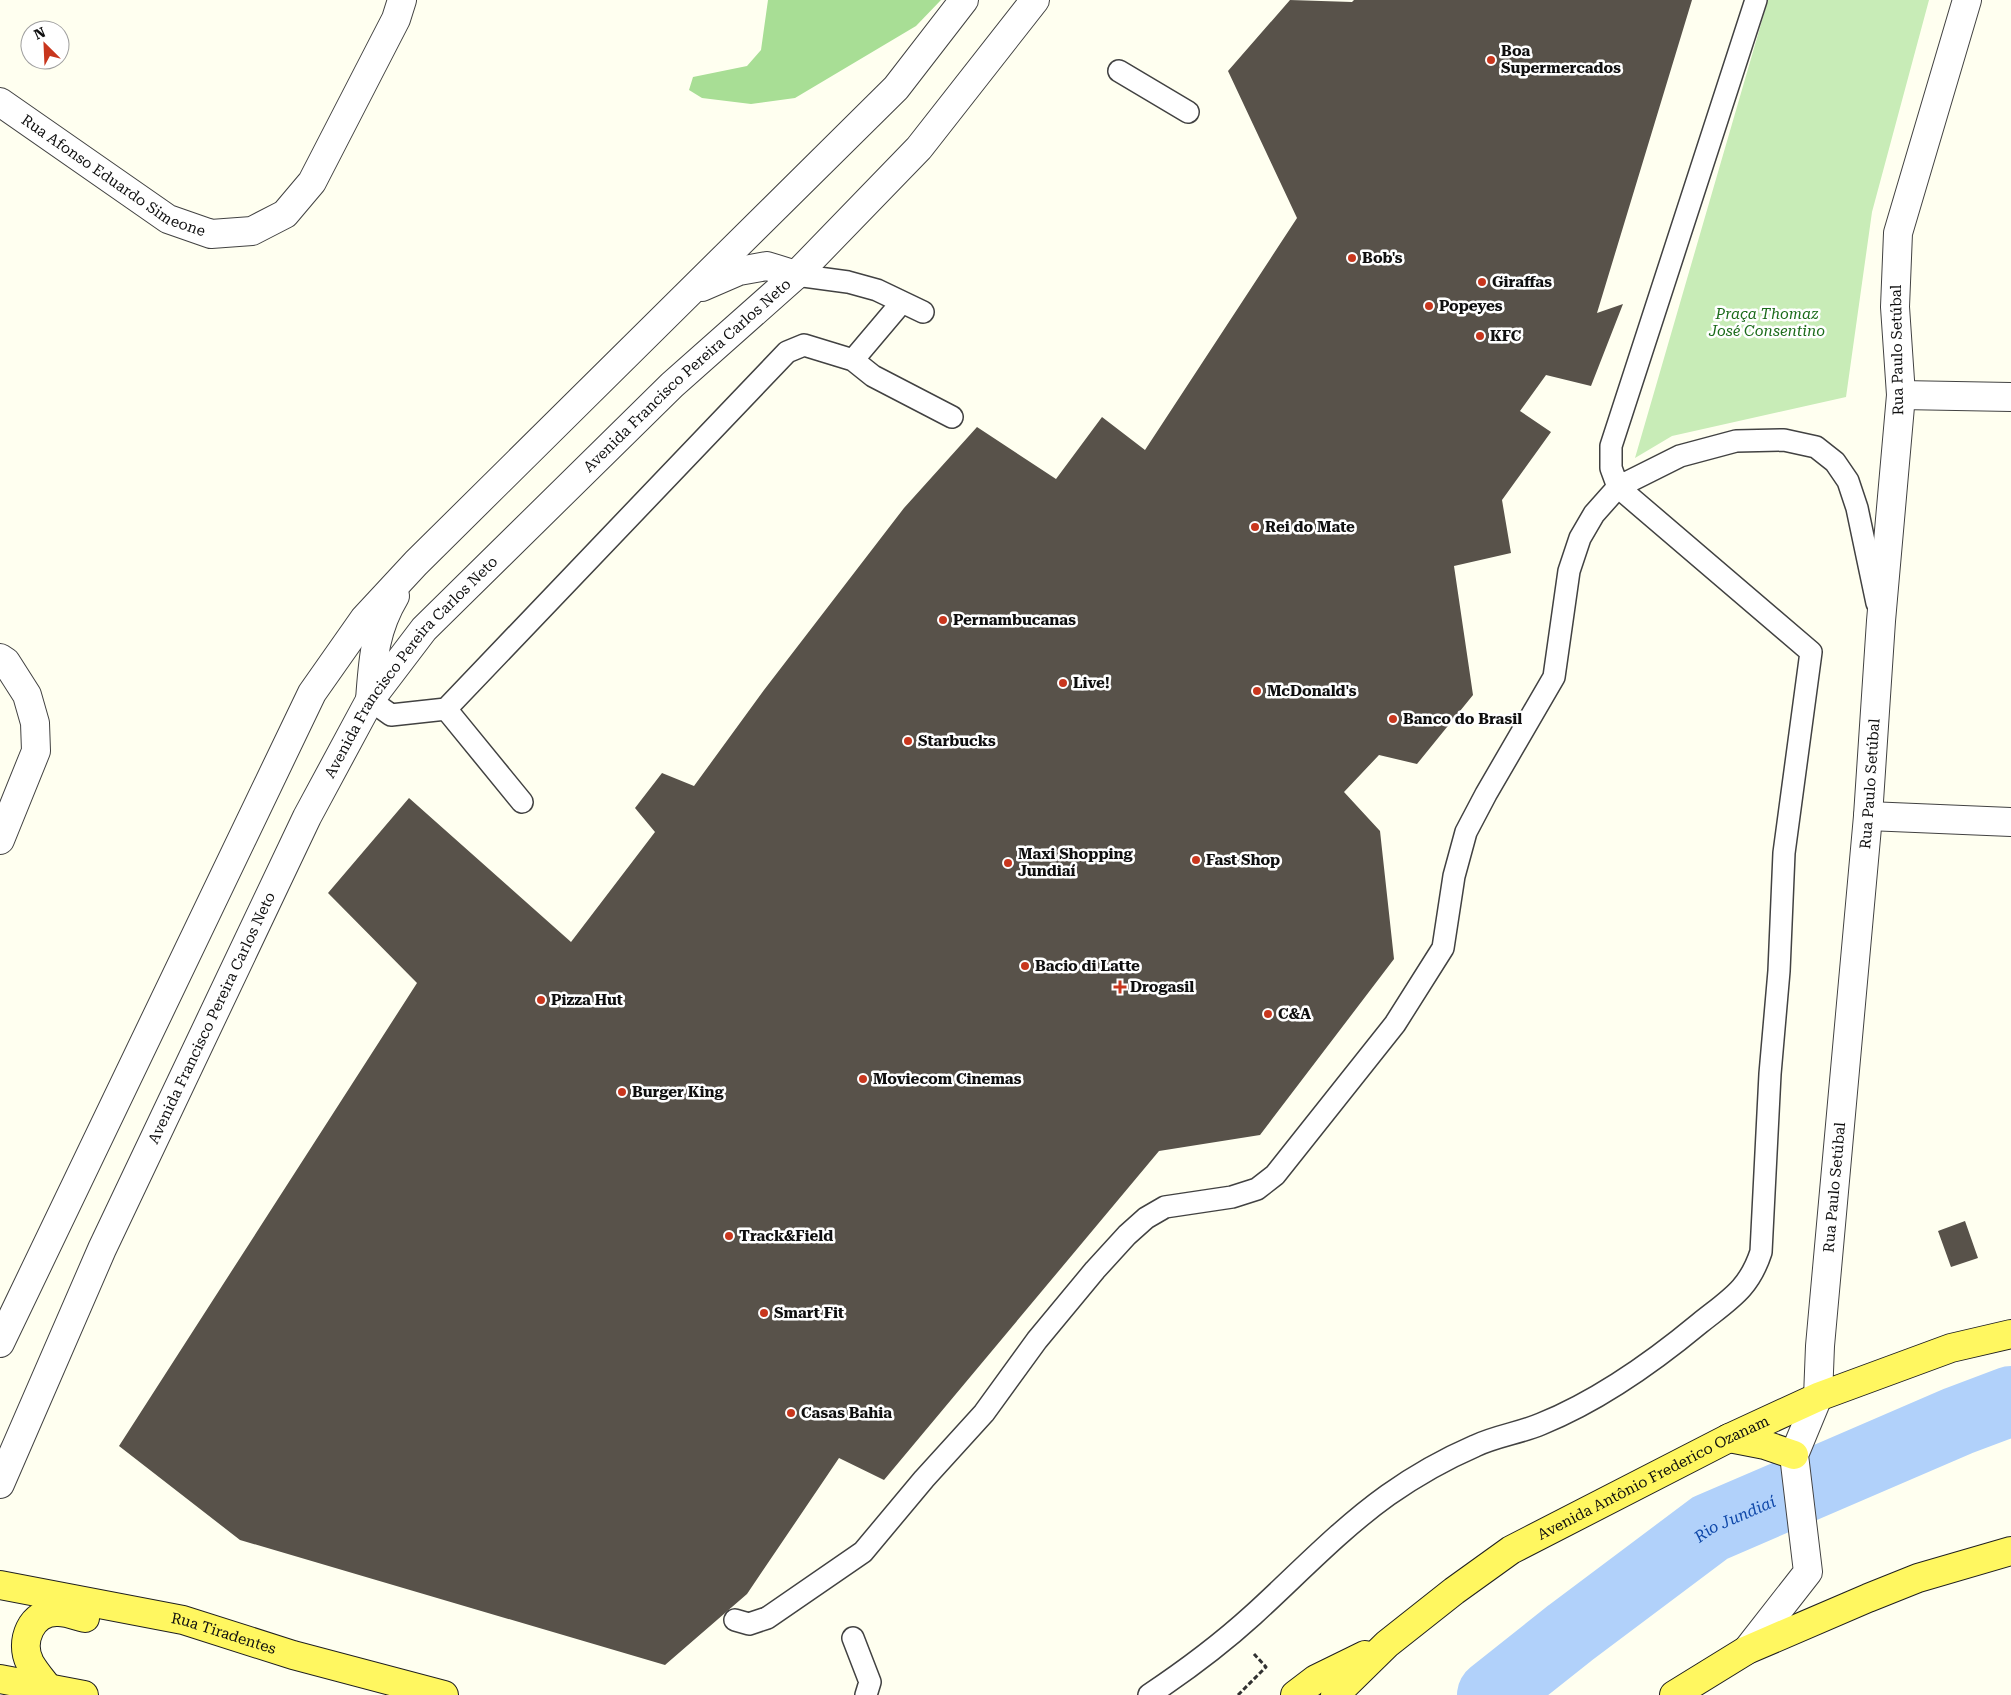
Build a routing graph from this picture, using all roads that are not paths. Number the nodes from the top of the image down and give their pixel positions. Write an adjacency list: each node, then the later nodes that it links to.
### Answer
1 (402, 0): 7 (street, Rua Afonso Eduardo Simeone)
2 (964, 0): 10 (street)
3 (1036, 0): 9 (street, Avenida Francisco Pereira Carlos Neto)
4 (1756, 0): 17 (lane)
5 (1967, 0): 14 (street, Rua Paulo Setúbal)
6 (1119, 71): 8 (lane)
7 (0, 102)
8 (1188, 112)
9 (796, 275): 10 (street); 11 (lane); 21 (street, Avenida Francisco Pereira Carlos Neto)
10 (686, 294): 18 (street)
11 (902, 302): 12 (lane); 13 (lane)
12 (923, 312)
13 (853, 360): 16 (lane); 22 (lane)
14 (1901, 395): 15 (street); 19 (street, Rua Paulo Setúbal)
15 (2011, 397)
16 (952, 417)
17 (1618, 487): 19 (lane); 36 (lane); 45 (lane)
18 (416, 563): 21 (street); 28 (street)
19 (1881, 621): 24 (street, Rua Paulo Setúbal)
20 (0, 658): 26 (street)
21 (370, 700): 22 (lane); 32 (street, Avenida Francisco Pereira Carlos Neto)
22 (446, 709): 23 (lane)
23 (522, 802)
24 (1868, 816): 25 (street); 29 (street, Rua Paulo Setúbal)
25 (2011, 822)
26 (0, 840)
27 (2011, 1334): 29 (main road, Avenida Antônio Frederico Ozanam)
28 (0, 1343)
29 (1818, 1397): 30 (main road, Avenida Antônio Frederico Ozanam); 31 (street, Rua Paulo Setúbal)
30 (1729, 1438): 31 (main road); 38 (main road, Avenida Antônio Frederico Ozanam)
31 (1794, 1455): 39 (street, Rua Paulo Setúbal)
32 (0, 1484)
33 (2011, 1551): 39 (main road)
34 (0, 1585): 35 (main road, Rua Tiradentes)
35 (183, 1620): 41 (main road); 43 (main road, Rua Tiradentes)
36 (735, 1620)
37 (853, 1638): 44 (lane)
38 (1387, 1644): 46 (main road); 47 (main road, Avenida Antônio Frederico Ozanam)
39 (1747, 1650): 48 (main road)
40 (0, 1679): 41 (main road)
41 (49, 1688): 42 (main road)
42 (84, 1695)
43 (444, 1695)
44 (866, 1695)
45 (1149, 1695)
46 (1295, 1695)
47 (1335, 1695)
48 (1674, 1695)

